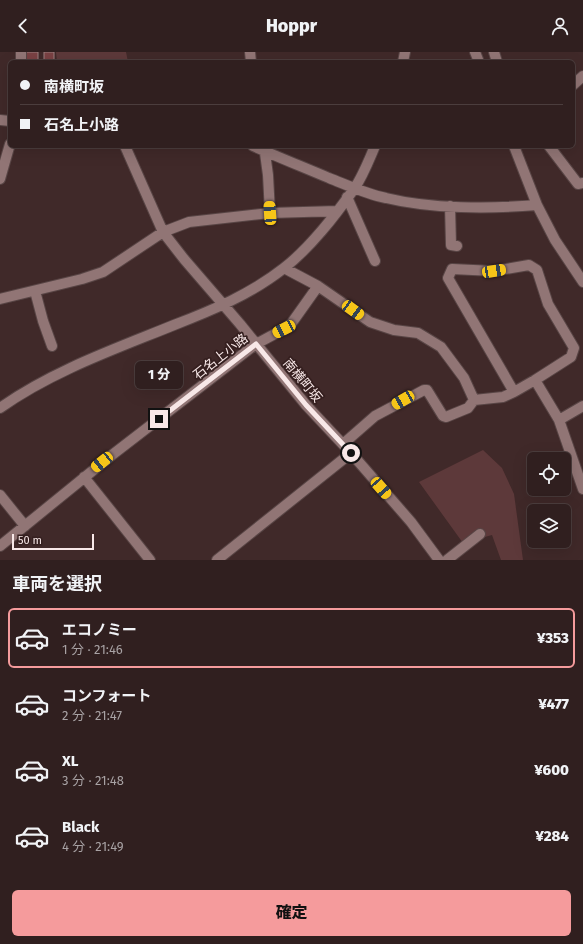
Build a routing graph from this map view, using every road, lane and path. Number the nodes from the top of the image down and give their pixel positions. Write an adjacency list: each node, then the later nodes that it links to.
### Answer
1 (583, 76): 2 (street)
2 (575, 84)
3 (9, 148): 9 (street)
4 (126, 148): 17 (street, 南横町坂)
5 (264, 148): 11 (street); 16 (street)
6 (375, 148): 11 (street)
7 (515, 148): 13 (street)
8 (551, 148): 10 (street)
9 (0, 178)
10 (583, 183)
11 (354, 188): 12 (street); 14 (street)
12 (347, 197): 15 (street); 19 (street)
13 (537, 205): 14 (street); 21 (street)
14 (450, 206): 18 (street)
15 (337, 211): 16 (street); 20 (street)
16 (270, 213): 17 (street)
17 (163, 232): 23 (street); 25 (street, 南横町坂)
18 (457, 246)
19 (375, 261)
20 (284, 268): 22 (street); 25 (street)
21 (583, 282)
22 (318, 286): 26 (street, 石名上小路); 30 (street)
23 (35, 291): 24 (street); 27 (street)
24 (0, 299)
25 (223, 305): 26 (street, 南横町坂); 32 (street)
26 (256, 344): 34 (street, 南横町坂); 36 (street, 石名上小路)
27 (52, 346)
28 (535, 380): 29 (street); 29 (street); 33 (street)
29 (514, 392): 30 (street)
30 (474, 400): 34 (street)
31 (583, 406): 33 (street)
32 (0, 408)
33 (559, 420): 37 (street)
34 (343, 444): 35 (street, 南横町坂)
35 (351, 453): 43 (street); 44 (street, 南横町坂)
36 (84, 477): 39 (street, 石名上小路); 42 (street)
37 (583, 489)
38 (0, 495): 39 (street)
39 (25, 526): 41 (street, 石名上小路)
40 (480, 534): 45 (street)
41 (0, 546)
42 (148, 559)
43 (217, 560)
44 (439, 560)
45 (448, 560)

